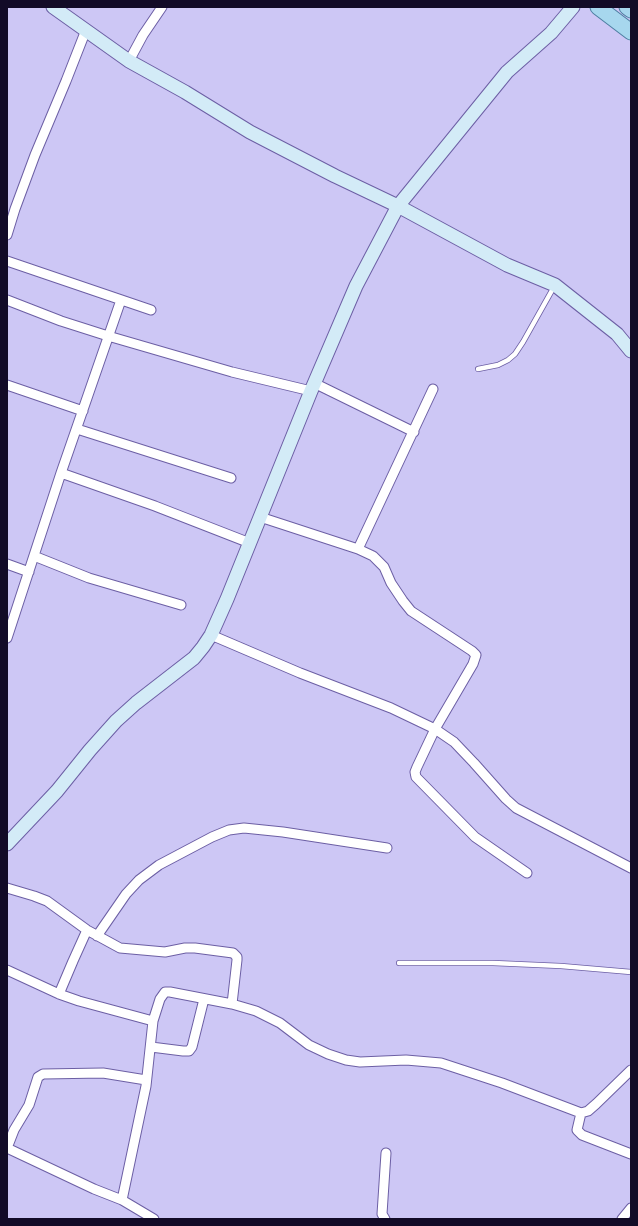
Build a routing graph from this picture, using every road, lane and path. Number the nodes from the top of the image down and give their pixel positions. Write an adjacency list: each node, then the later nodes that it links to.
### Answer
1 (53, 7): 7 (street)
2 (162, 7): 9 (street)
3 (573, 7): 10 (street)
4 (598, 7): 8 (main road)
5 (627, 7): 6 (main road)
6 (631, 10)
7 (86, 30): 9 (street); 11 (street)
8 (631, 32)
9 (129, 61): 10 (street)
10 (398, 206): 13 (street); 21 (street)
11 (7, 235)
12 (7, 261): 15 (street)
13 (555, 285): 18 (street); 19 (lane)
14 (7, 300): 17 (street)
15 (121, 300): 16 (street); 17 (street)
16 (151, 310)
17 (108, 336): 21 (street); 23 (street)
18 (631, 350)
19 (478, 369)
20 (7, 385): 23 (street)
21 (312, 387): 25 (street); 28 (street)
22 (433, 389): 25 (street)
23 (83, 411): 24 (street)
24 (77, 429): 26 (street); 27 (street)
25 (414, 432): 30 (street)
26 (61, 473): 29 (street); 31 (street)
27 (231, 478)
28 (260, 517): 29 (street); 30 (street)
29 (250, 543): 35 (street)
30 (358, 549): 37 (street)
31 (34, 556): 33 (street); 34 (street)
32 (7, 564): 33 (street)
33 (29, 572): 36 (street)
34 (181, 605)
35 (210, 636): 37 (street); 38 (street)
36 (7, 638)
37 (435, 729): 40 (street); 41 (street)
38 (7, 844)
39 (387, 848): 44 (street)
40 (631, 868)
41 (527, 873)
42 (7, 888): 43 (street)
43 (87, 930): 44 (street); 48 (street)
44 (97, 936): 50 (street)
45 (399, 963): 47 (lane)
46 (7, 970): 48 (street)
47 (631, 972)
48 (60, 994): 51 (street)
49 (204, 999): 50 (street); 51 (street); 52 (street)
50 (232, 1004): 55 (street)
51 (154, 1021): 52 (street)
52 (151, 1047): 54 (street)
53 (631, 1070): 55 (street)
54 (146, 1080): 56 (street); 59 (street)
55 (581, 1113): 58 (street)
56 (7, 1148): 59 (street)
57 (386, 1153): 62 (street)
58 (631, 1154)
59 (122, 1200): 61 (street)
60 (631, 1208): 63 (street)
61 (154, 1219)
62 (385, 1219)
63 (622, 1219)

